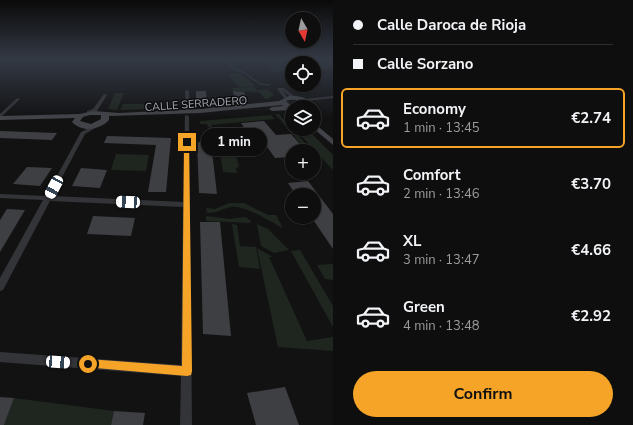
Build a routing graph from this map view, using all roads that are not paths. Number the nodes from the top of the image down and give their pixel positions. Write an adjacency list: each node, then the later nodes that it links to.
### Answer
1 (187, 91): 13 (street)
2 (105, 95): 12 (street)
3 (333, 97): 8 (street)
4 (294, 98): 6 (main road, CALLE SERRADERO); 6 (street); 7 (main road, CALLE SERRADERO)
5 (18, 99): 15 (street)
6 (284, 100): 13 (main road, CALLE SERRADERO)
7 (299, 100)
8 (321, 100)
9 (333, 102): 10 (street)
10 (321, 103)
11 (285, 109): 13 (main road, CALLE SERRADERO)
12 (102, 114): 13 (main road, CALLE SERRADERO); 14 (main road, CALLE SERRADERO); 18 (main road)
13 (187, 114): 24 (street)
14 (80, 116): 15 (main road); 18 (main road)
15 (0, 118)
16 (321, 123): 20 (main road)
17 (0, 124): 18 (main road)
18 (81, 128): 23 (street)
19 (321, 132): 21 (main road)
20 (333, 134)
21 (333, 143)
22 (0, 196): 23 (street)
23 (48, 198): 24 (street); 25 (street)
24 (187, 205): 27 (street)
25 (0, 287)
26 (0, 357): 27 (street)
27 (187, 371): 28 (street)
28 (186, 425)

